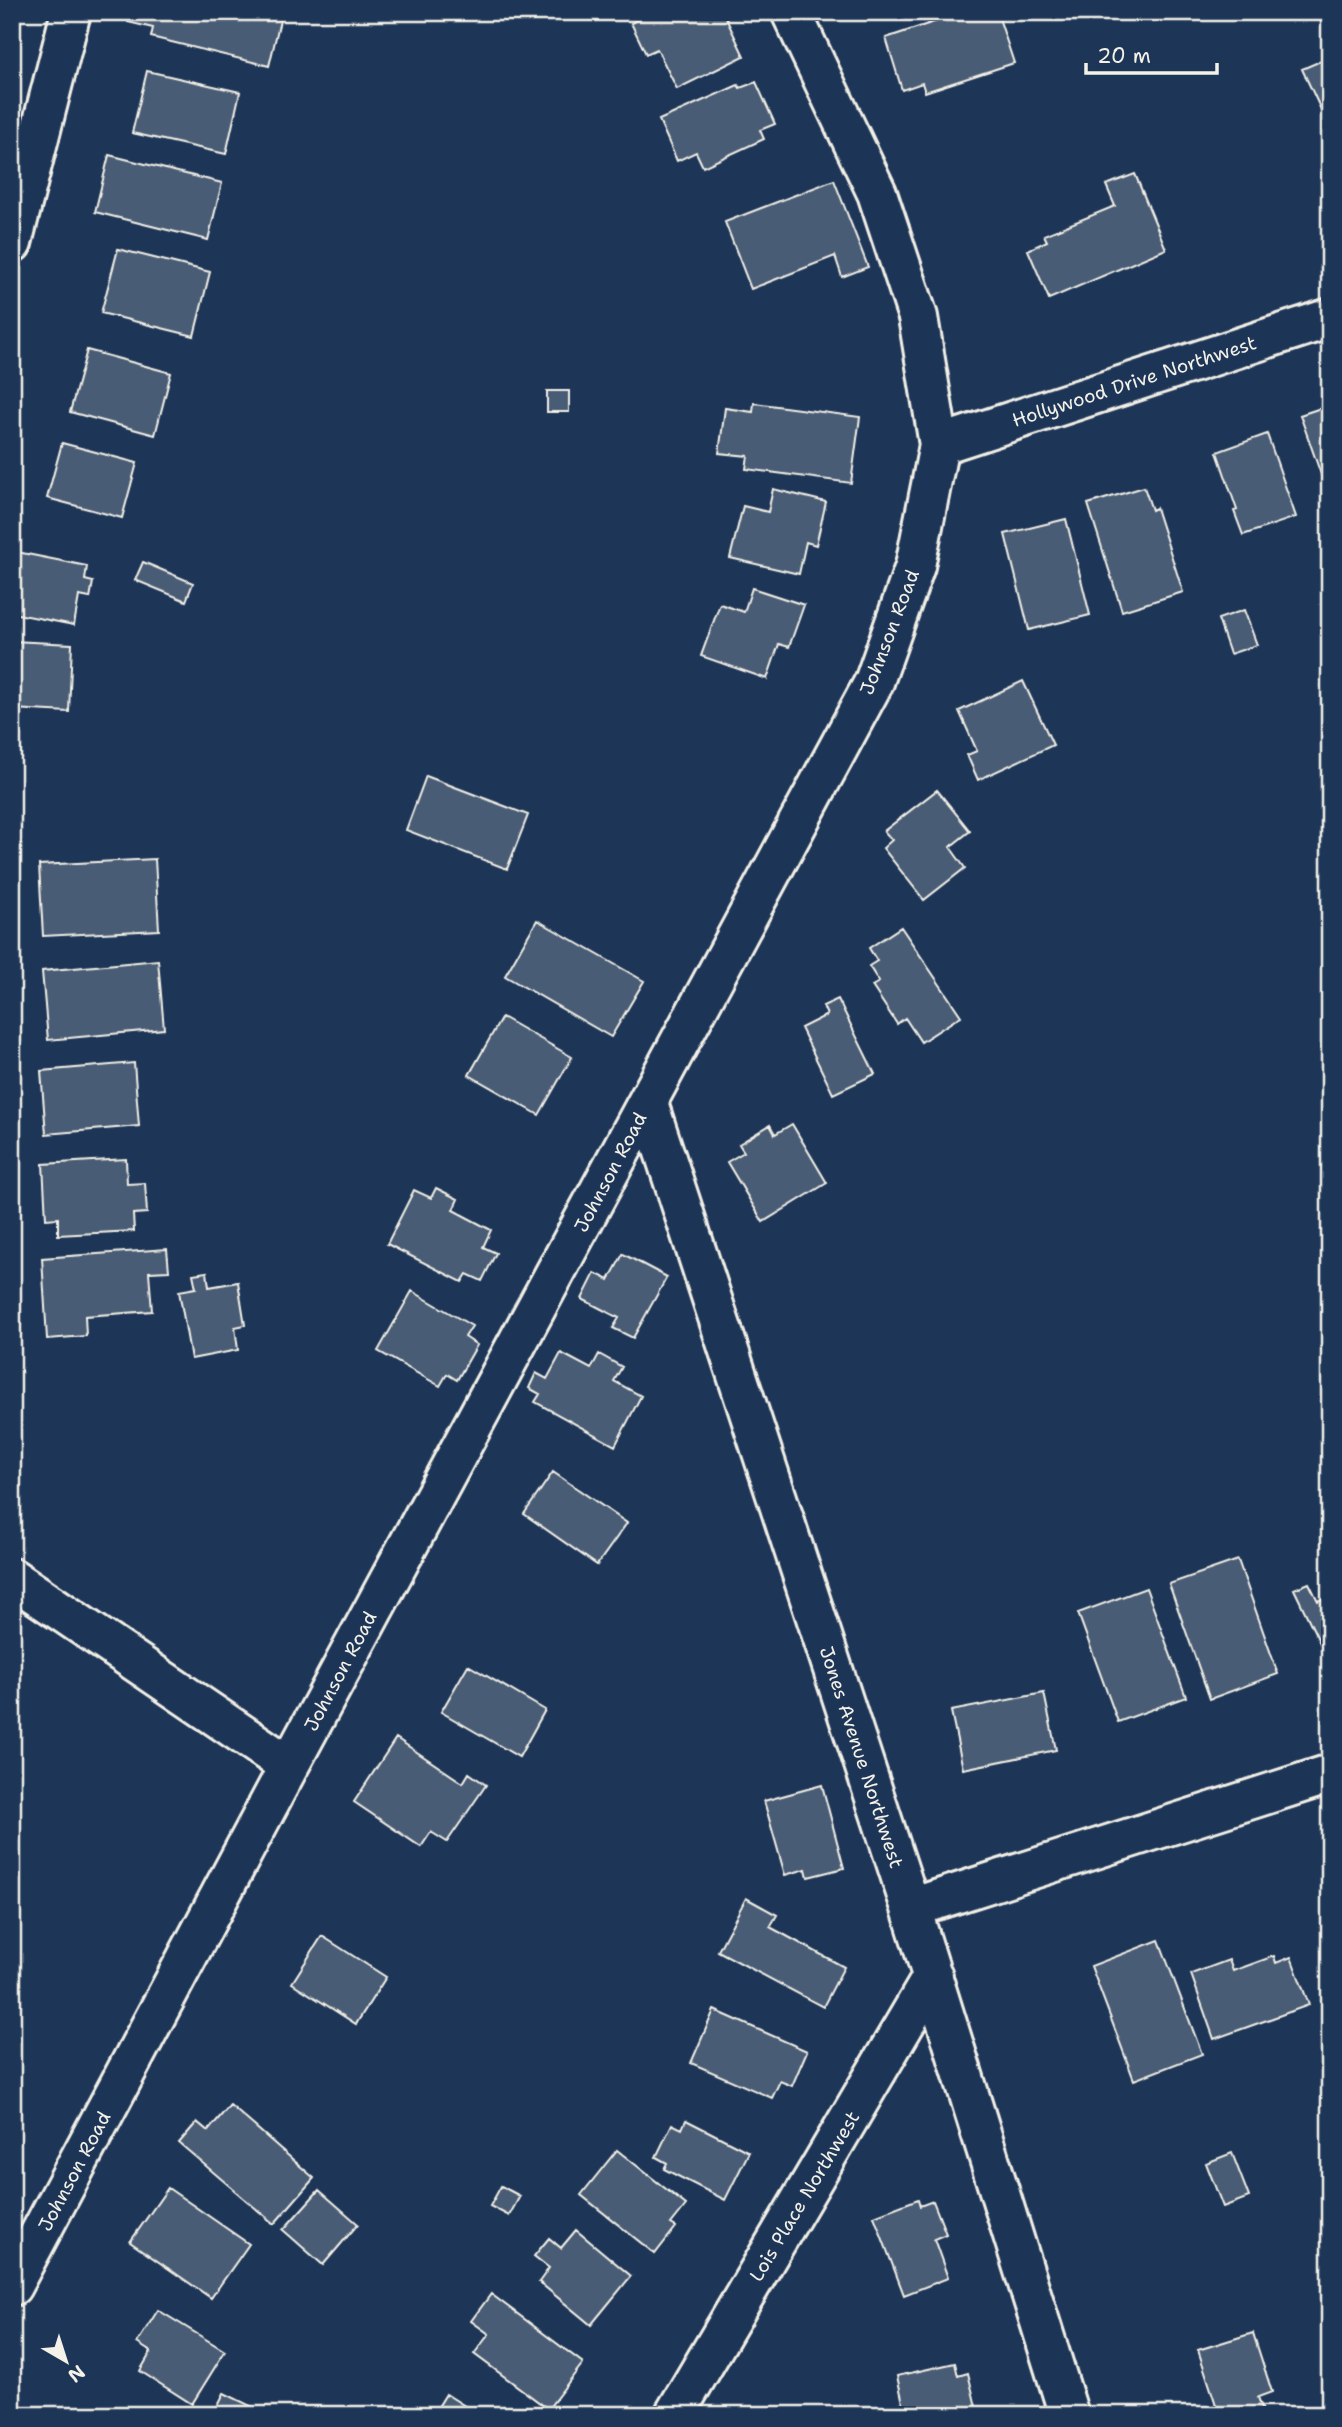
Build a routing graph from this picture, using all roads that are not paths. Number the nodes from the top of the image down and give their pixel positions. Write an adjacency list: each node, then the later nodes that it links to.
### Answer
1 (71, 12): 3 (street)
2 (790, 12): 5 (street, Johnson Road)
3 (12, 243)
4 (1330, 318): 5 (street, Hollywood Drive Northwest)
5 (939, 445): 6 (street, Johnson Road)
6 (648, 1102): 8 (street, Johnson Road); 10 (street, Jones Avenue Northwest)
7 (12, 1578): 8 (street)
8 (289, 1766): 12 (street, Johnson Road)
9 (1330, 1774): 10 (street)
10 (911, 1908): 11 (street, Jones Avenue Northwest)
11 (933, 1976): 13 (street, Lois Place Northwest); 14 (street, Jones Avenue Northwest)
12 (12, 2286)
13 (674, 2415)
14 (1069, 2415)

